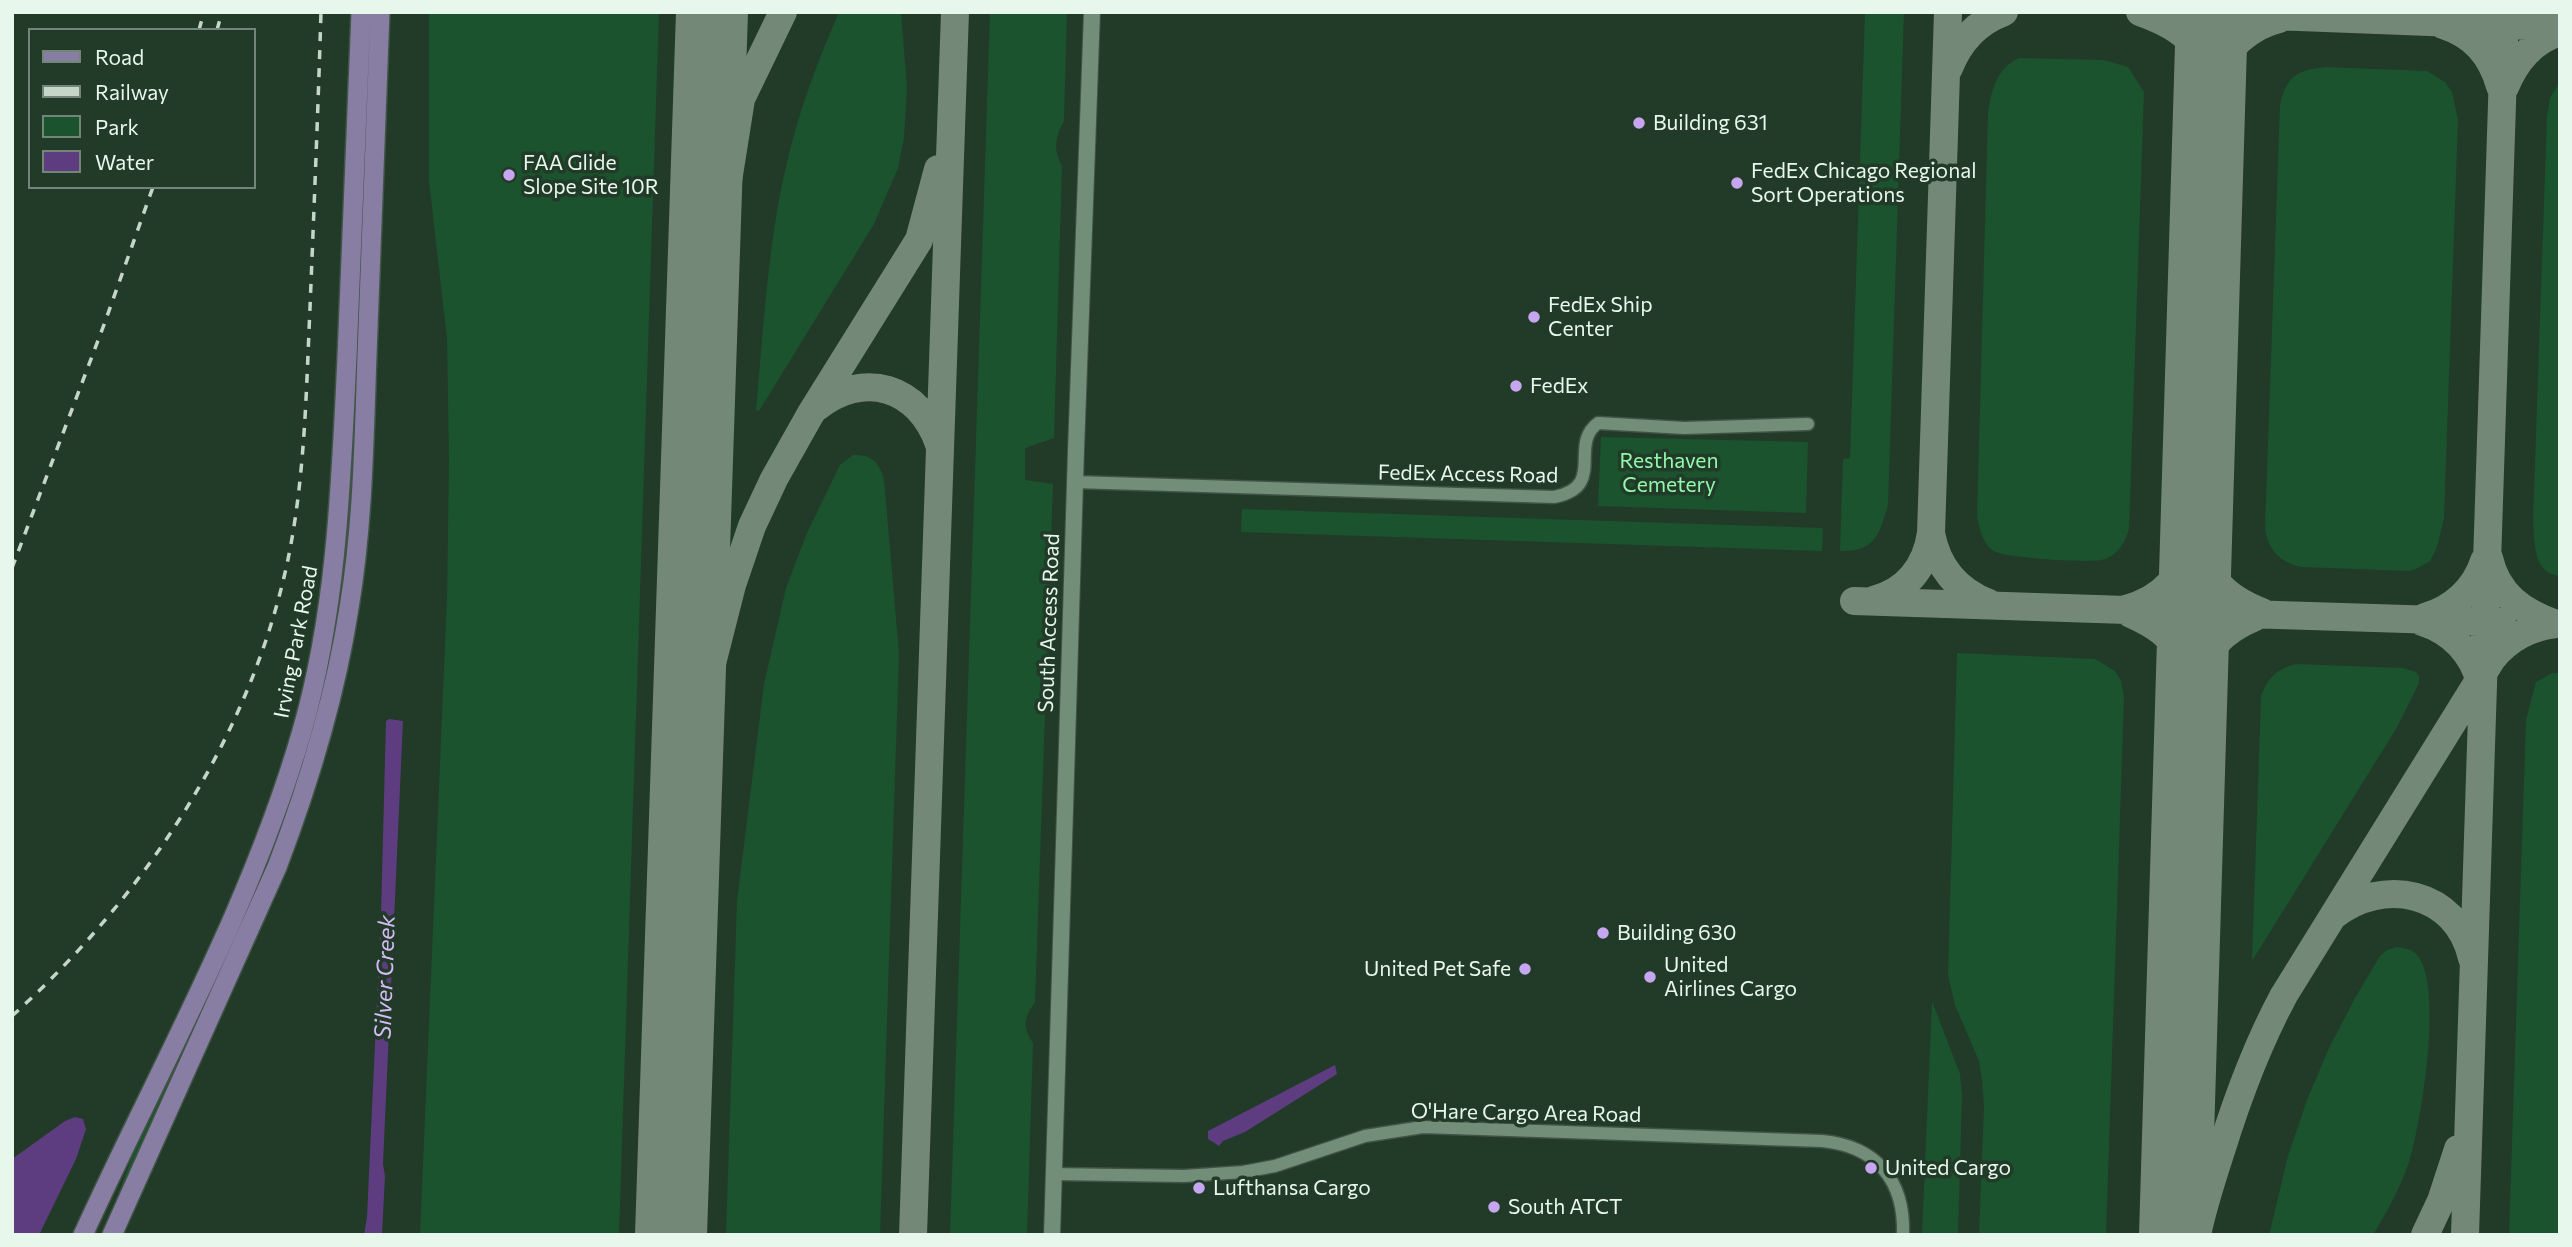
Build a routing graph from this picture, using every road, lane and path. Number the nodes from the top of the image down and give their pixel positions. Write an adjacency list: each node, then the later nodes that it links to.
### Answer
1 (361, 12): 7 (main road, Irving Park Road)
2 (380, 12): 8 (main road, Irving Park Road)
3 (1092, 12): 5 (street, South Access Road)
4 (1808, 424): 5 (street, FedEx Access Road)
5 (1075, 482): 6 (street, South Access Road)
6 (1053, 1174): 9 (street, South Access Road); 10 (street, O'Hare Cargo Area Road)
7 (83, 1235)
8 (112, 1235)
9 (1052, 1235)
10 (1903, 1235)

